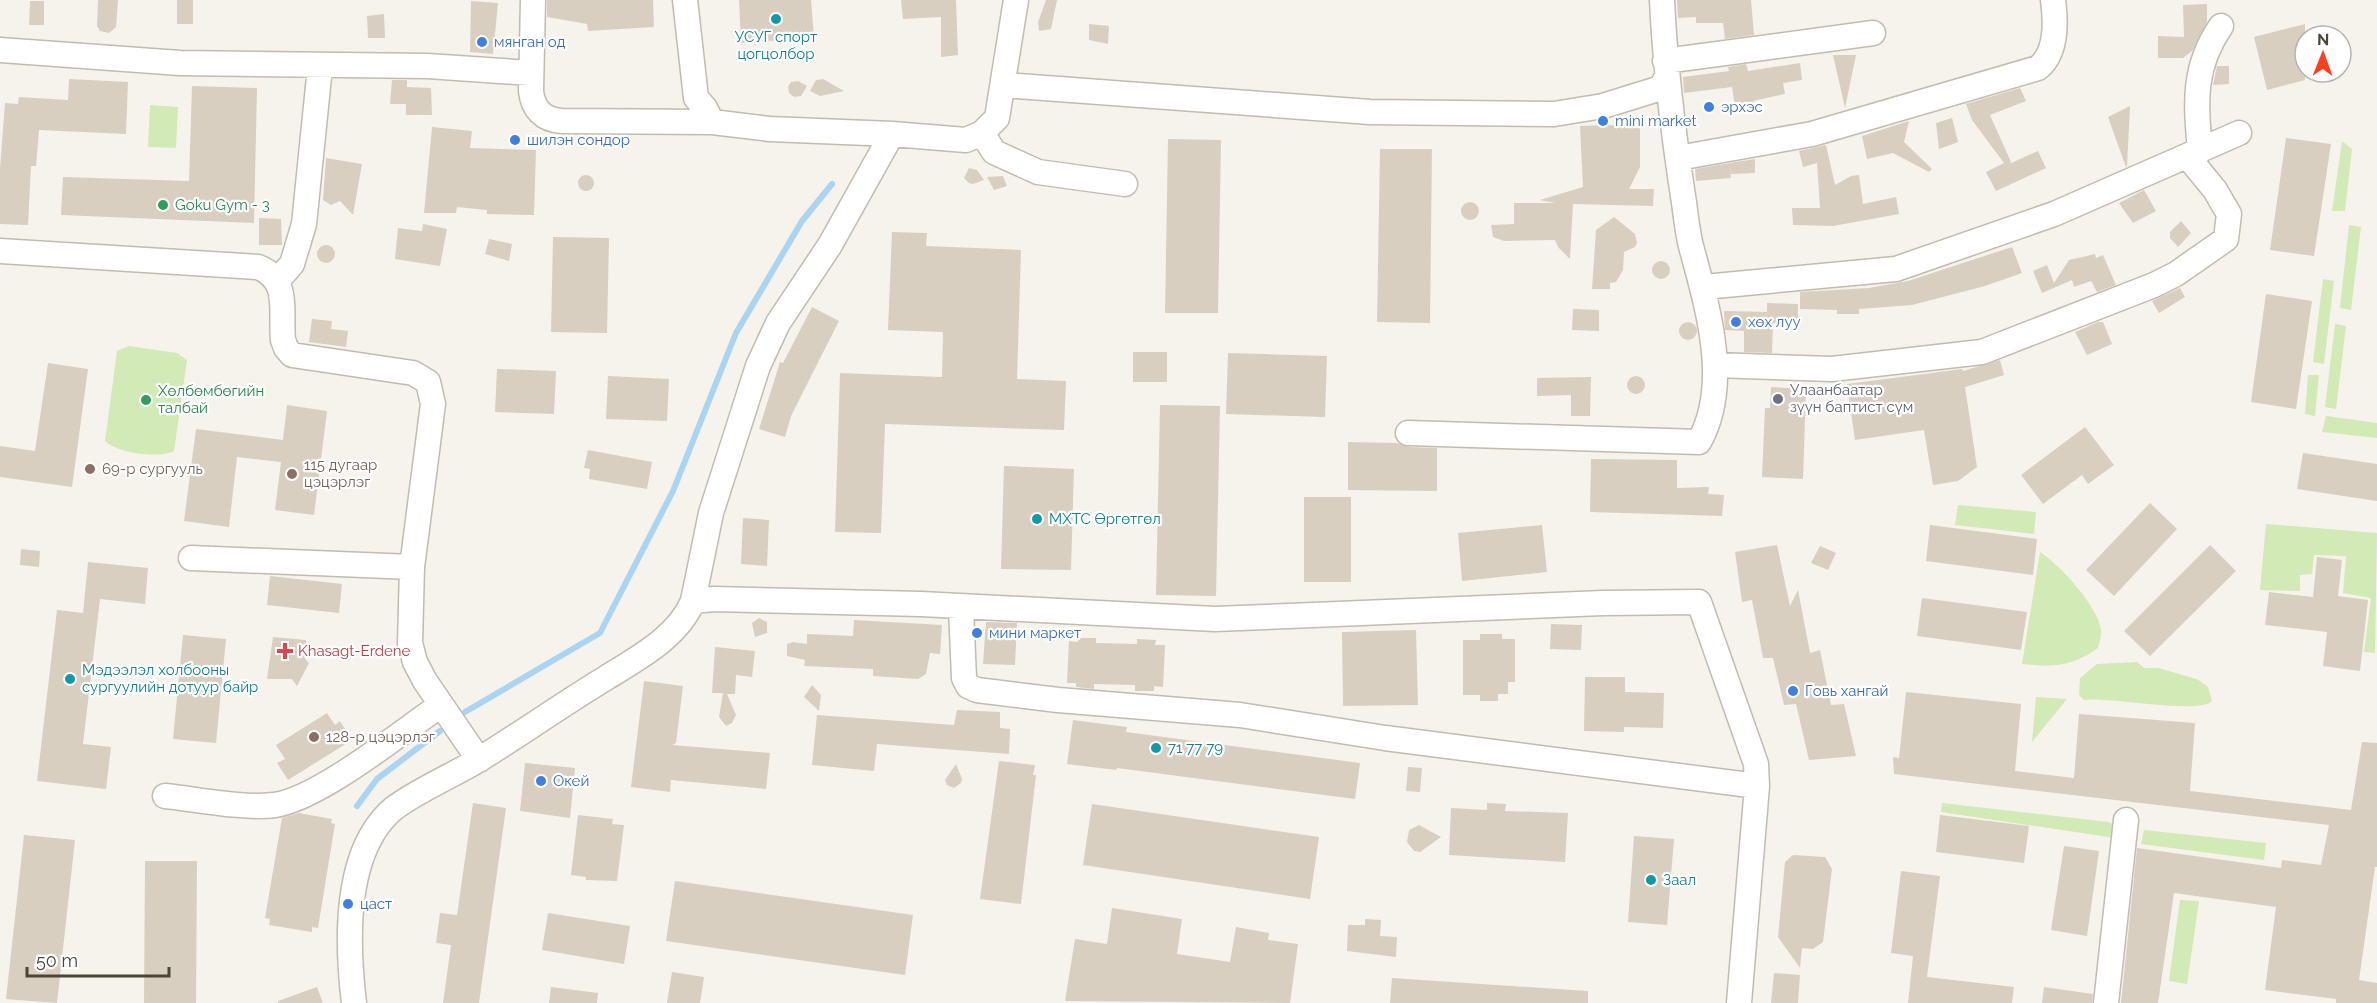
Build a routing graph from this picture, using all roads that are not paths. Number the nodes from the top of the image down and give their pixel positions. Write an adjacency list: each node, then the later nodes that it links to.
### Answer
1 (533, 0): 11 (street)
2 (685, 0): 13 (street)
3 (1016, 0): 12 (street)
4 (1662, 0): 10 (street)
5 (2053, 0): 18 (street)
6 (2220, 26): 17 (street)
7 (1873, 33): 10 (street)
8 (0, 50): 9 (street)
9 (320, 67): 11 (street); 21 (street)
10 (1665, 69): 12 (street); 18 (street)
11 (530, 73): 13 (street)
12 (1004, 85): 14 (street)
13 (712, 122): 16 (street)
14 (982, 133): 16 (street); 19 (street)
15 (2239, 133): 17 (street)
16 (892, 134): 27 (street)
17 (2194, 154): 22 (street); 23 (street)
18 (1678, 158): 22 (street)
19 (1125, 184)
20 (0, 251): 21 (street)
21 (277, 281): 26 (street)
22 (1704, 287): 23 (street)
23 (1715, 364): 24 (street)
24 (1408, 433)
25 (191, 558): 26 (street)
26 (412, 567): 29 (street)
27 (693, 601): 28 (street); 30 (street)
28 (961, 608): 31 (street); 31 (street)
29 (441, 705): 30 (street); 32 (street)
30 (479, 760): 34 (street)
31 (1758, 786): 35 (street)
32 (165, 796)
33 (2126, 820): 36 (street)
34 (354, 1003)
35 (1739, 1003)
36 (2106, 1003)

